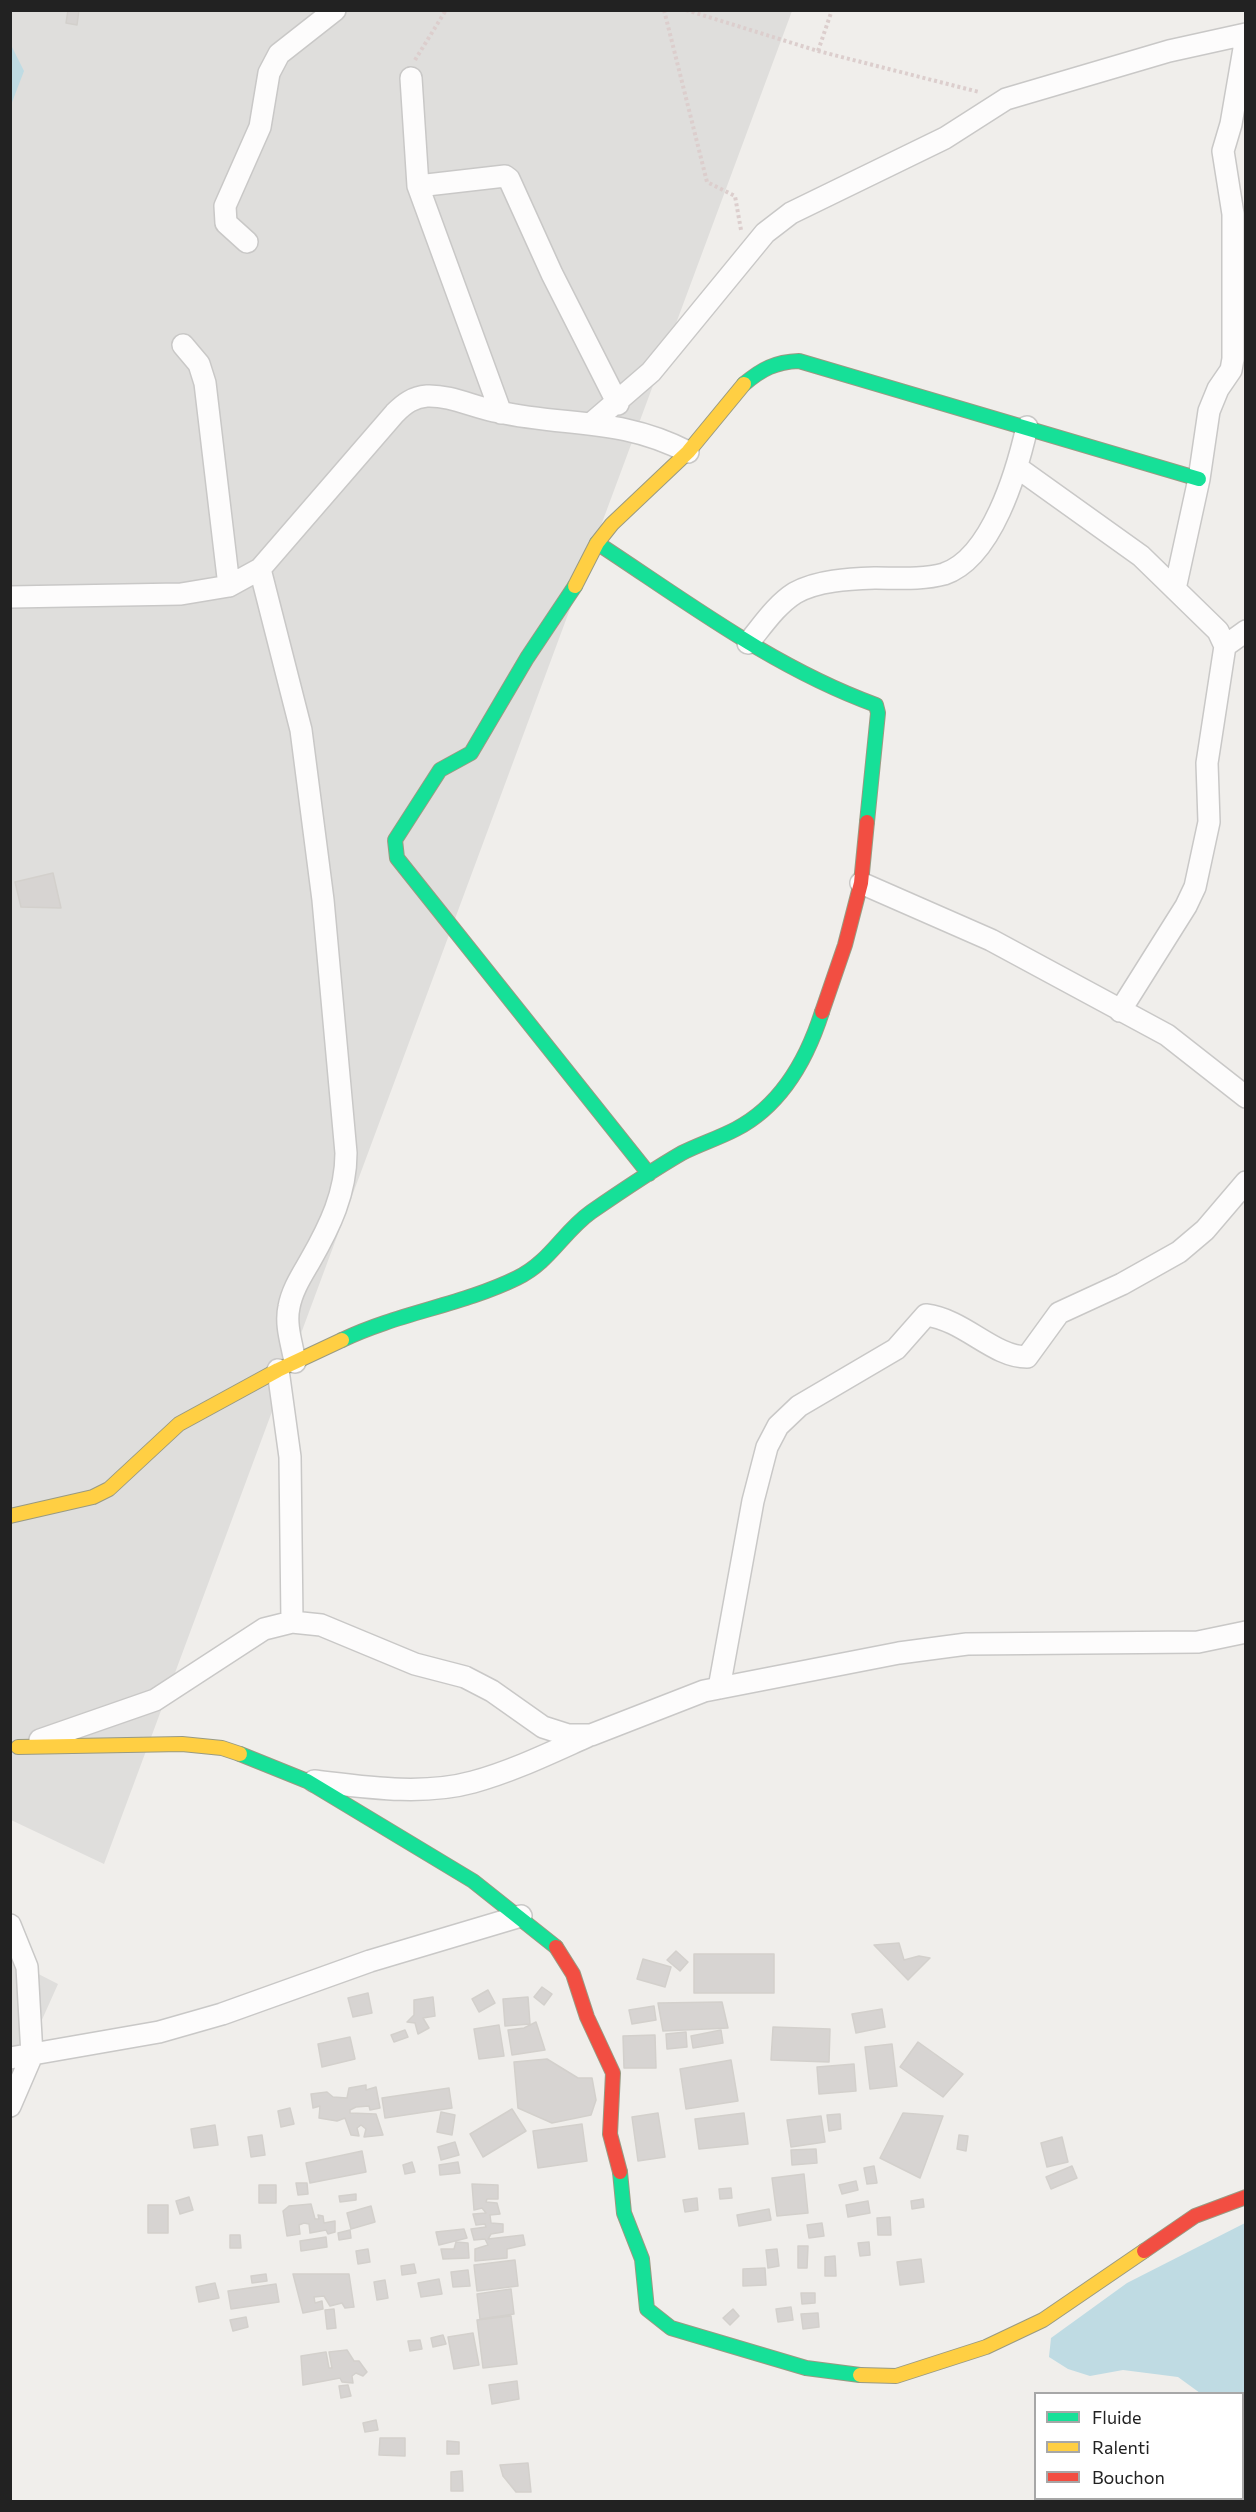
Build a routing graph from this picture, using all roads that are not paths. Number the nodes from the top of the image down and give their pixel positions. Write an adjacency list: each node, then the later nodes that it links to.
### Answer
1 (335, 10): 5 (street)
2 (1245, 36): 7 (street); 13 (street)
3 (411, 78): 4 (street)
4 (418, 186): 7 (street); 8 (street)
5 (247, 242)
6 (183, 345): 16 (street)
7 (618, 404): 9 (street)
8 (501, 413): 9 (street); 15 (street)
9 (593, 422): 11 (street)
10 (1027, 427): 11 (street); 12 (street); 13 (street)
11 (688, 452): 14 (street)
12 (1018, 468): 17 (street); 20 (street)
13 (1199, 478): 17 (street)
14 (597, 543): 20 (street); 25 (street)
15 (260, 569): 16 (street); 27 (street)
16 (229, 586): 18 (street)
17 (1174, 589): 21 (street)
18 (10, 597)
19 (1245, 631): 21 (street)
20 (748, 643): 22 (street)
21 (1225, 646): 23 (street)
22 (861, 883): 23 (street); 25 (street)
23 (1120, 1011): 24 (street)
24 (1245, 1097)
25 (649, 1174): 27 (street)
26 (1245, 1182): 31 (street)
27 (286, 1366): 28 (street); 29 (street)
28 (10, 1516)
29 (292, 1622): 32 (street); 33 (street)
30 (1245, 1632): 31 (street)
31 (718, 1688): 32 (street)
32 (591, 1735): 34 (street)
33 (14, 1748): 34 (street)
34 (307, 1781): 35 (street)
35 (521, 1916): 37 (street); 40 (street)
36 (10, 1925): 37 (street)
37 (32, 2055): 38 (street); 39 (street)
38 (10, 2058)
39 (10, 2106)
40 (1245, 2197)

